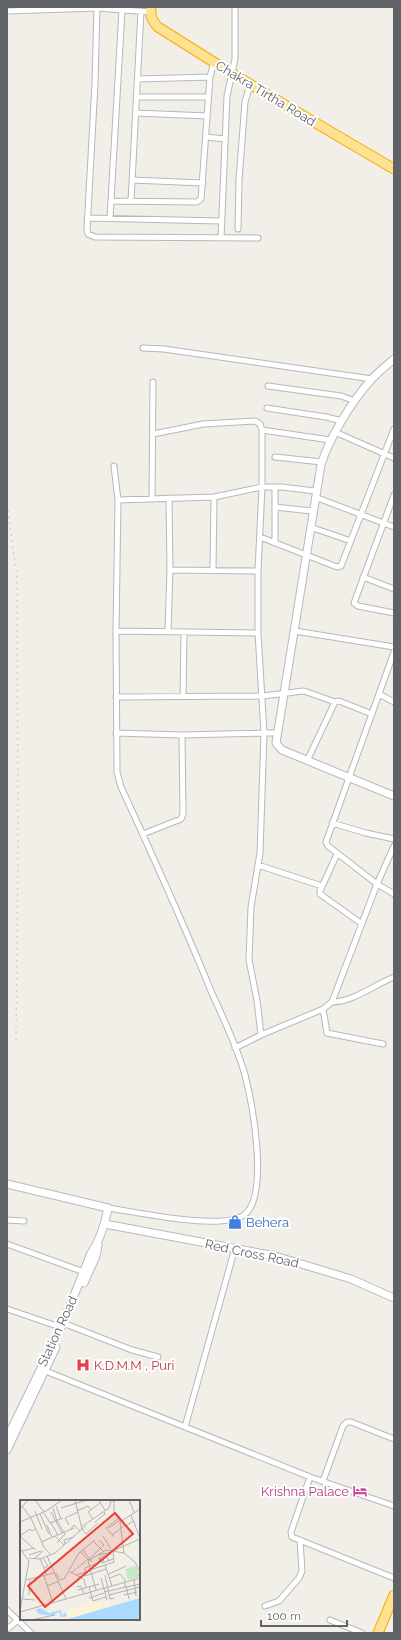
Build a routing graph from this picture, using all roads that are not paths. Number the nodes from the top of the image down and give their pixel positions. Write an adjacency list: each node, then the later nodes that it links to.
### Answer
1 (235, 7): 8 (street)
2 (98, 8): 3 (street); 5 (street); 23 (street)
3 (122, 10): 6 (street); 21 (street)
4 (151, 10): 6 (street); 7 (highway, Chakra Tirtha Road)
5 (7, 11)
6 (141, 12): 10 (street)
7 (214, 62): 8 (highway, Chakra Tirtha Road); 9 (street)
8 (231, 73): 11 (highway, Chakra Tirtha Road); 17 (street)
9 (210, 77): 10 (street); 13 (street)
10 (138, 79): 12 (street)
11 (250, 84): 18 (highway, Chakra Tirtha Road); 26 (street)
12 (137, 97): 13 (street); 14 (street)
13 (208, 97): 15 (street)
14 (136, 113): 15 (street); 19 (street)
15 (207, 116): 16 (street)
16 (206, 137): 17 (street); 20 (street)
17 (225, 139): 25 (street)
18 (394, 169)
19 (132, 180): 20 (street); 22 (street)
20 (203, 183): 22 (street)
21 (111, 201): 22 (street); 24 (street)
22 (131, 201)
23 (87, 218): 24 (street); 27 (street)
24 (110, 218): 25 (street)
25 (221, 221): 27 (street)
26 (238, 229)
27 (221, 238): 28 (street)
28 (258, 238)
29 (143, 348): 31 (street)
30 (394, 359): 31 (main road)
31 (372, 379): 34 (main road)
32 (153, 382): 40 (street)
33 (268, 386): 34 (street)
34 (355, 401): 36 (main road)
35 (267, 408): 36 (street)
36 (342, 421): 39 (main road)
37 (394, 428): 42 (street)
38 (262, 430): 40 (street); 41 (street); 47 (street)
39 (335, 432): 41 (main road); 42 (street)
40 (154, 434): 53 (street)
41 (330, 440): 45 (main road)
42 (384, 454): 44 (street); 57 (street)
43 (275, 457): 45 (street)
44 (394, 458)
45 (322, 462): 49 (main road)
46 (114, 466): 54 (street)
47 (262, 487): 48 (street); 51 (street); 61 (street)
48 (275, 487): 49 (street); 55 (street)
49 (315, 494): 56 (main road); 57 (street)
50 (394, 495): 58 (street)
51 (214, 497): 52 (street); 66 (street)
52 (169, 498): 53 (street); 65 (street)
53 (152, 499): 54 (street)
54 (118, 500): 71 (street)
55 (275, 507): 56 (street); 63 (street)
56 (312, 510): 59 (main road)
57 (362, 514): 58 (street); 62 (street)
58 (384, 523): 60 (street); 68 (street)
59 (310, 527): 62 (street); 64 (main road)
60 (394, 527)
61 (260, 537): 63 (street); 67 (street)
62 (351, 541): 64 (street)
63 (275, 543): 64 (street)
64 (305, 554): 73 (main road)
65 (170, 570): 66 (street); 72 (street)
66 (213, 570): 67 (street)
67 (258, 571): 75 (street)
68 (363, 577): 69 (street); 70 (street)
69 (394, 589)
70 (394, 613)
71 (116, 630): 72 (street); 81 (street)
72 (168, 631): 74 (street)
73 (295, 631): 76 (street); 78 (main road)
74 (184, 632): 75 (street); 82 (street)
75 (258, 633): 80 (street)
76 (394, 647)
77 (394, 652): 79 (street)
78 (284, 693): 80 (street); 83 (street); 88 (main road)
79 (379, 694): 84 (street); 85 (street)
80 (262, 696): 82 (street); 87 (street)
81 (116, 697): 82 (street); 86 (street)
82 (183, 697)
83 (335, 702): 85 (street); 90 (street)
84 (394, 702)
85 (372, 714): 91 (street)
86 (116, 733): 89 (street); 94 (street)
87 (264, 733): 88 (street); 89 (street); 98 (street)
88 (278, 733): 90 (main road)
89 (182, 736): 94 (street)
90 (307, 760): 91 (main road)
91 (348, 779): 92 (main road); 93 (street)
92 (394, 796)
93 (332, 823): 95 (street); 97 (street)
94 (143, 834): 108 (street)
95 (394, 839)
96 (394, 846): 99 (street)
97 (337, 854): 99 (street); 100 (street)
98 (258, 865): 100 (street); 106 (street)
99 (377, 884): 101 (street); 102 (street)
100 (322, 886): 102 (street)
101 (394, 894)
102 (362, 924): 104 (street)
103 (394, 977): 104 (street)
104 (332, 1002): 105 (street)
105 (323, 1009): 106 (street); 107 (street)
106 (261, 1035): 108 (street)
107 (383, 1044)
108 (235, 1048): 110 (street)
109 (7, 1184): 110 (main road)
110 (108, 1208): 113 (main road, Station Road)
111 (7, 1220): 112 (street)
112 (24, 1221)
113 (105, 1224): 114 (main road, Station Road); 116 (main road, Red Cross Road)
114 (98, 1243): 117 (main road, Station Road); 120 (main road)
115 (7, 1244): 117 (street)
116 (235, 1248): 118 (main road, Red Cross Road); 123 (street)
117 (84, 1272): 120 (main road, Station Road)
118 (394, 1298)
119 (7, 1310): 120 (street)
120 (63, 1325): 121 (street); 122 (main road, Station Road)
121 (158, 1357)
122 (43, 1370): 123 (street); 124 (main road, Station Road); 126 (main road)
123 (185, 1427): 127 (street)
124 (7, 1438)
125 (394, 1439): 128 (street)
126 (7, 1450)
127 (310, 1477): 128 (street); 130 (street)
128 (323, 1481): 129 (street)
129 (394, 1506)
130 (300, 1540): 131 (street); 133 (street)
131 (394, 1578)
132 (394, 1595): 140 (highway)
133 (265, 1606)
134 (7, 1610): 136 (street)
135 (330, 1620): 139 (street)
136 (17, 1621): 137 (street); 138 (street)
137 (7, 1629)
138 (30, 1633)
139 (362, 1633)
140 (378, 1633)

